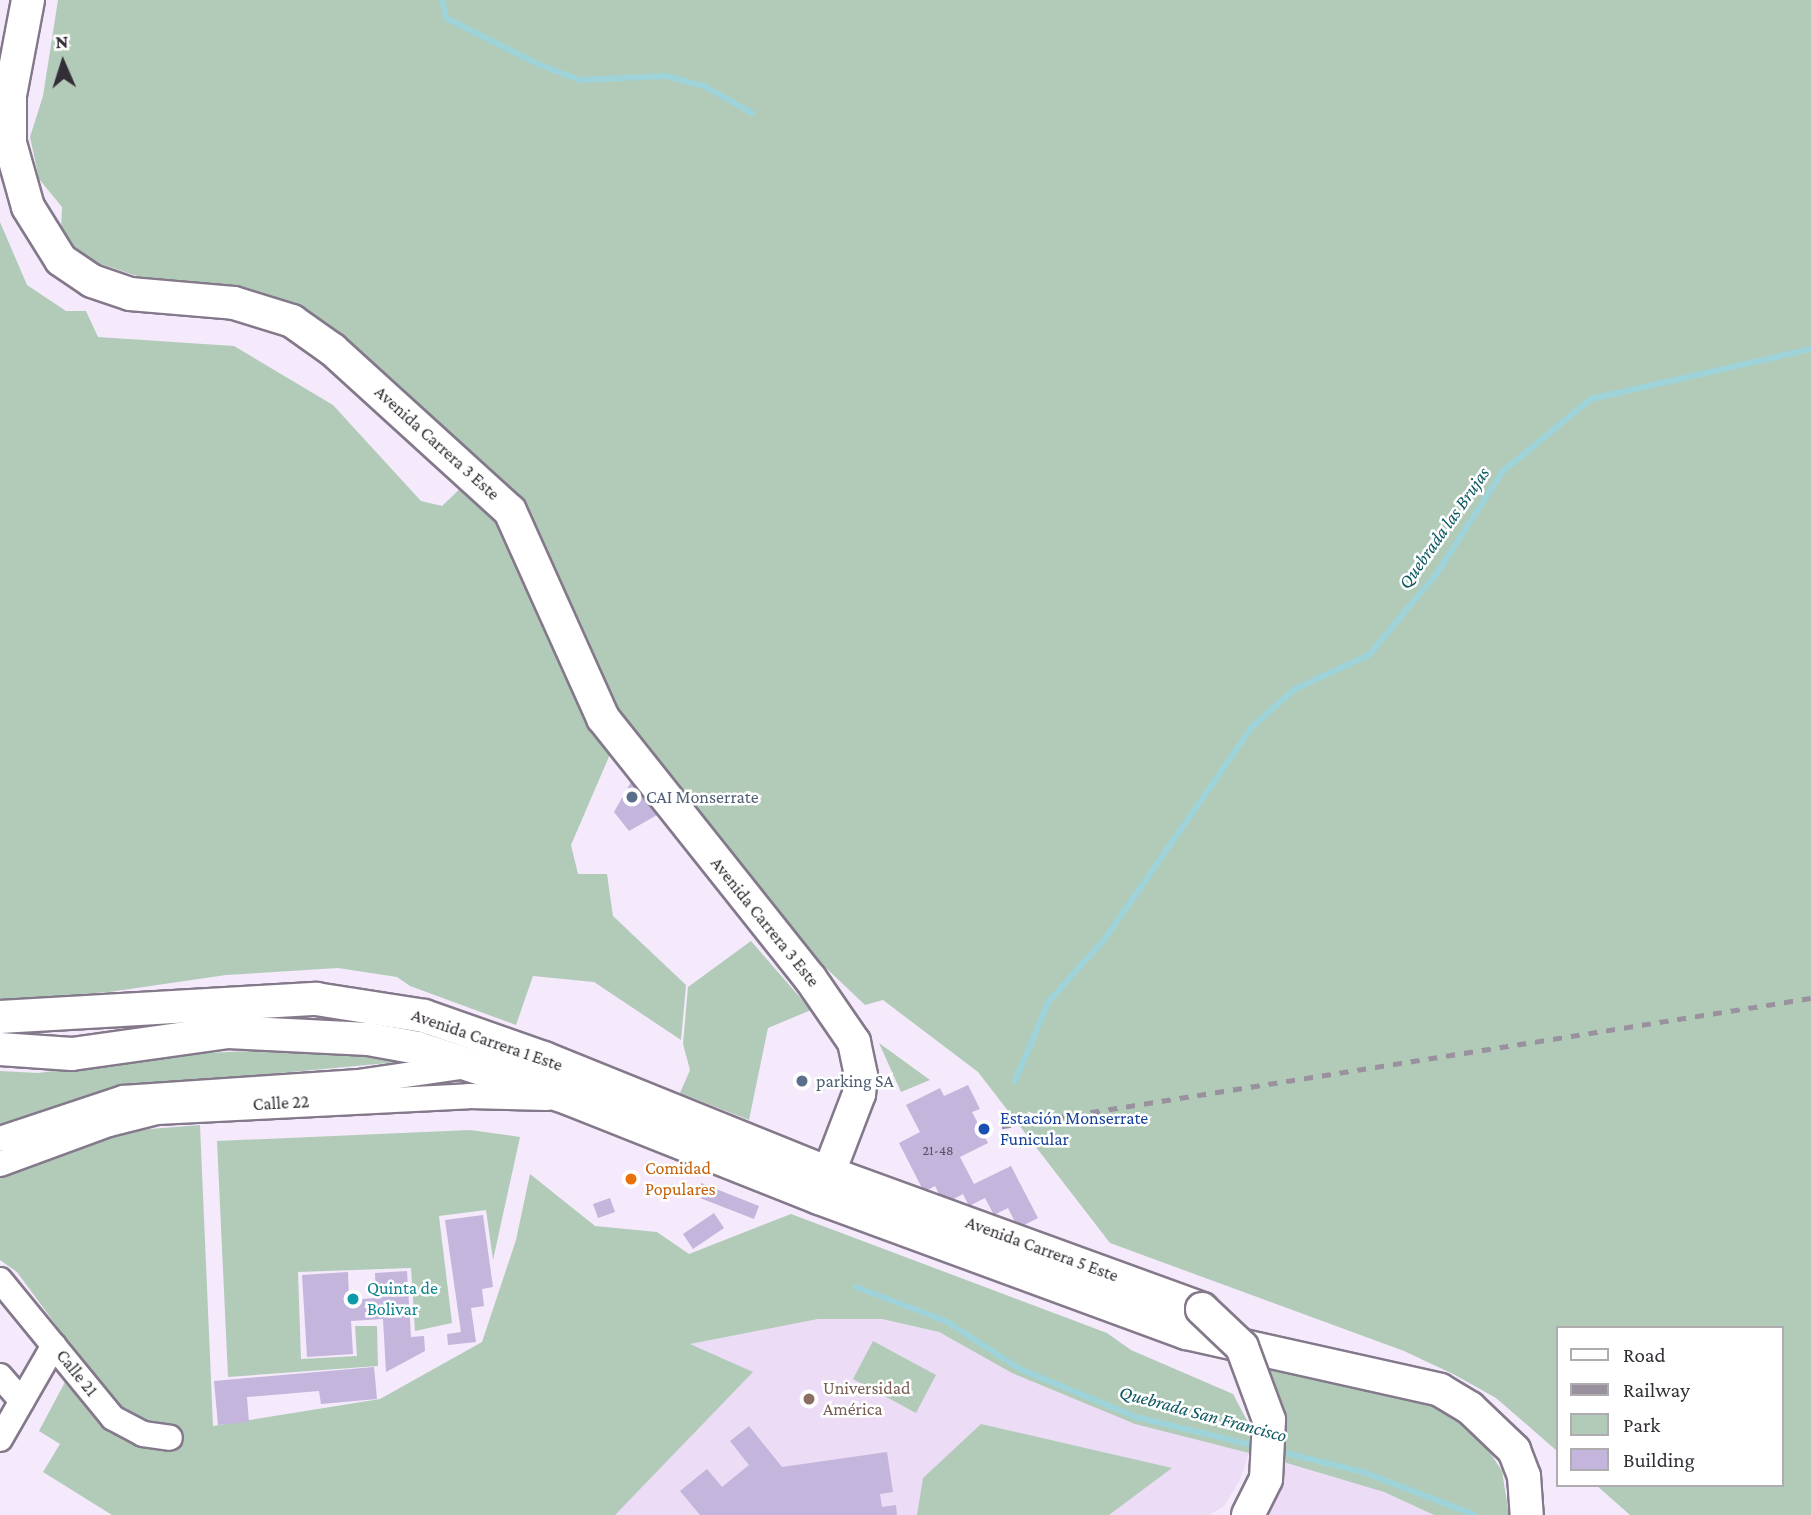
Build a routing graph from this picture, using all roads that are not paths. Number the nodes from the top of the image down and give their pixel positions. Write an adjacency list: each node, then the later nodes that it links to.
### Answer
1 (28, 0): 9 (main road, Avenida Carrera 3 Este)
2 (0, 1017): 4 (main road, Avenida Carrera 1 Este)
3 (0, 1049): 5 (main road, Avenida Carrera 1 Este)
4 (544, 1058): 5 (street, Calle 22); 9 (main road, Avenida Carrera 1 Este)
5 (472, 1065): 6 (main road, Avenida Carrera 1 Este); 7 (street, Calle 22)
6 (570, 1099): 8 (street, Calle 22); 9 (main road, Avenida Carrera 1 Este)
7 (0, 1139)
8 (0, 1164)
9 (824, 1185): 16 (main road, Avenida Carrera 5 Este, bridge); 17 (main road, Avenida Carrera 5 Este)
10 (0, 1280): 11 (street, Calle 21)
11 (54, 1345): 13 (street); 14 (street, Calle 21)
12 (0, 1376): 13 (street)
13 (22, 1401): 15 (street)
14 (170, 1438)
15 (0, 1439)
16 (1248, 1515)
17 (1527, 1515)

